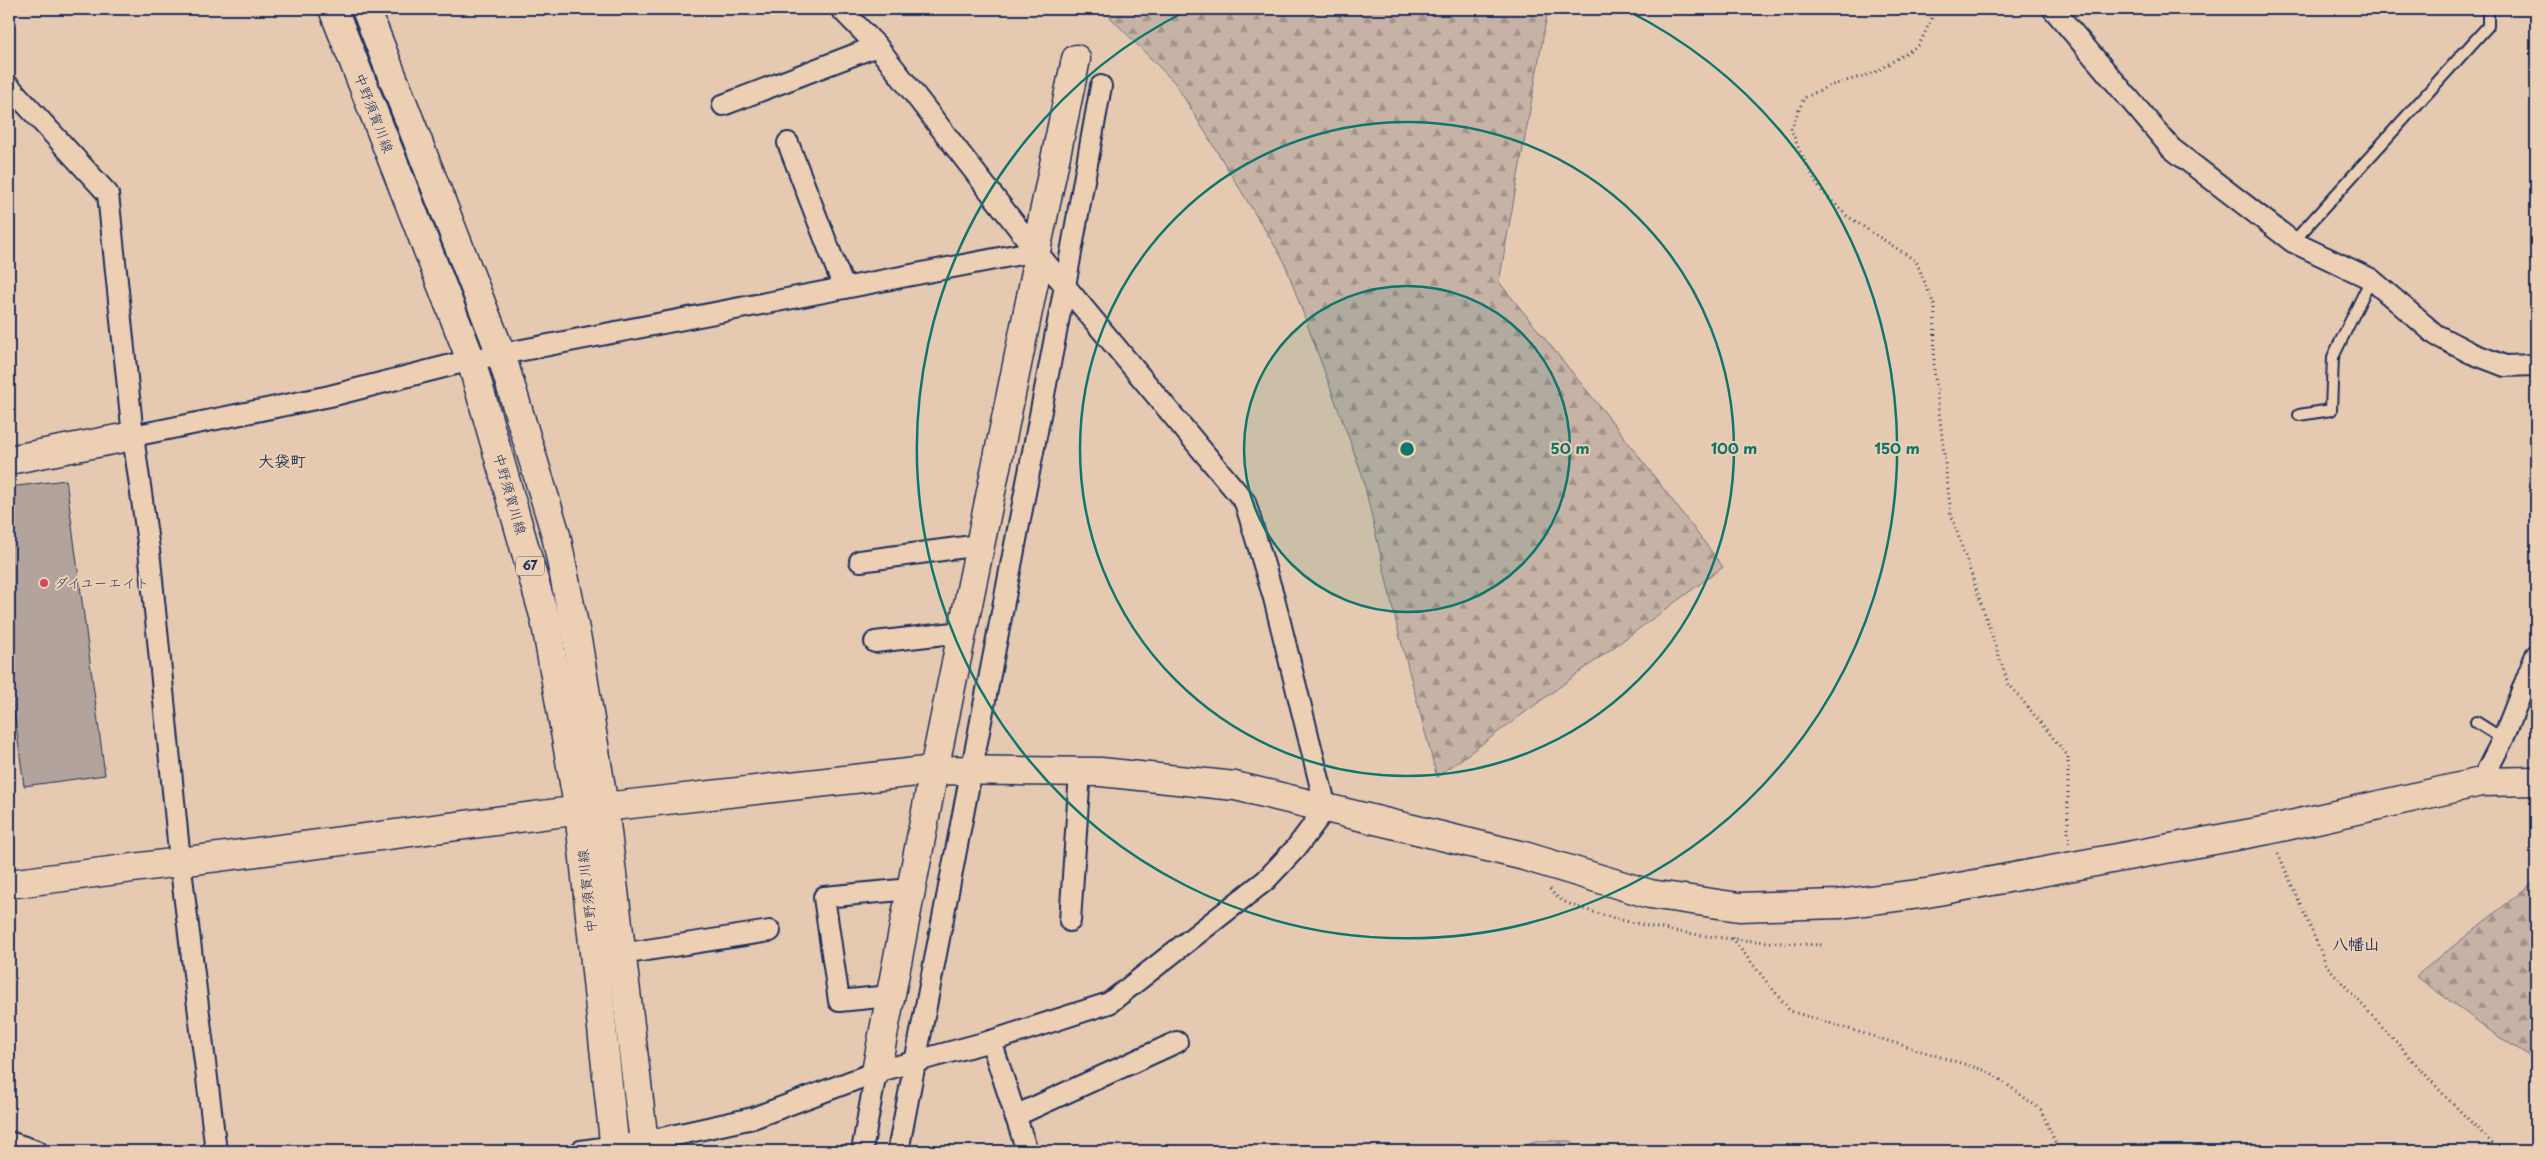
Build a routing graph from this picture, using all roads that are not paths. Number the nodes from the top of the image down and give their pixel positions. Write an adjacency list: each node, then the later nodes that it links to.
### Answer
1 (333, 9): 18 (street, 中野須賀川線 / 67)
2 (366, 9): 17 (street, 中野須賀川線 / 67)
3 (841, 9): 6 (street)
4 (2054, 9): 12 (street)
5 (2488, 9): 12 (lane)
6 (877, 46): 10 (street); 13 (street)
7 (1076, 59): 13 (street)
8 (9, 86): 21 (street)
9 (1100, 86): 15 (street)
10 (723, 105)
11 (788, 143): 16 (street)
12 (2293, 242): 14 (street)
13 (1036, 251): 15 (street); 16 (street); 23 (street)
14 (2371, 279): 19 (street); 20 (lane)
15 (1065, 286): 31 (street); 35 (street)
16 (844, 288): 17 (street)
17 (501, 354): 18 (street); 36 (street, 中野須賀川線 / 67)
18 (471, 360): 21 (street); 36 (street, 中野須賀川線 / 67)
19 (2536, 365)
20 (2299, 416)
21 (133, 436): 22 (street); 37 (street)
22 (9, 460)
23 (980, 545): 24 (street); 25 (street)
24 (860, 561)
25 (962, 632): 26 (street); 30 (street)
26 (875, 642)
27 (2536, 655): 29 (street)
28 (2476, 722): 29 (lane)
29 (2503, 739): 34 (street)
30 (934, 770): 31 (street); 36 (street); 39 (street)
31 (970, 770): 32 (street); 46 (street)
32 (1080, 772): 35 (street); 40 (street)
33 (2536, 781): 34 (street)
34 (2481, 782): 35 (street)
35 (1326, 808): 44 (street)
36 (591, 809): 37 (street); 42 (street, 中野須賀川線 / 67); 51 (street, 中野須賀川線 / 67)
37 (180, 861): 38 (street); 53 (street)
38 (9, 884)
39 (911, 889): 43 (street); 43 (street)
40 (1070, 921)
41 (770, 931): 42 (street)
42 (621, 954): 50 (street, 中野須賀川線 / 67)
43 (890, 996): 47 (street)
44 (991, 1042): 46 (street); 48 (street)
45 (1177, 1042): 48 (street)
46 (916, 1061): 47 (street); 56 (street)
47 (876, 1072): 50 (street); 55 (street)
48 (1015, 1116): 57 (street)
49 (9, 1142): 52 (street)
50 (644, 1146): 51 (street)
51 (615, 1148): 54 (street)
52 (37, 1151)
53 (216, 1151)
54 (581, 1151)
55 (862, 1151)
56 (898, 1151)
57 (1027, 1151)

